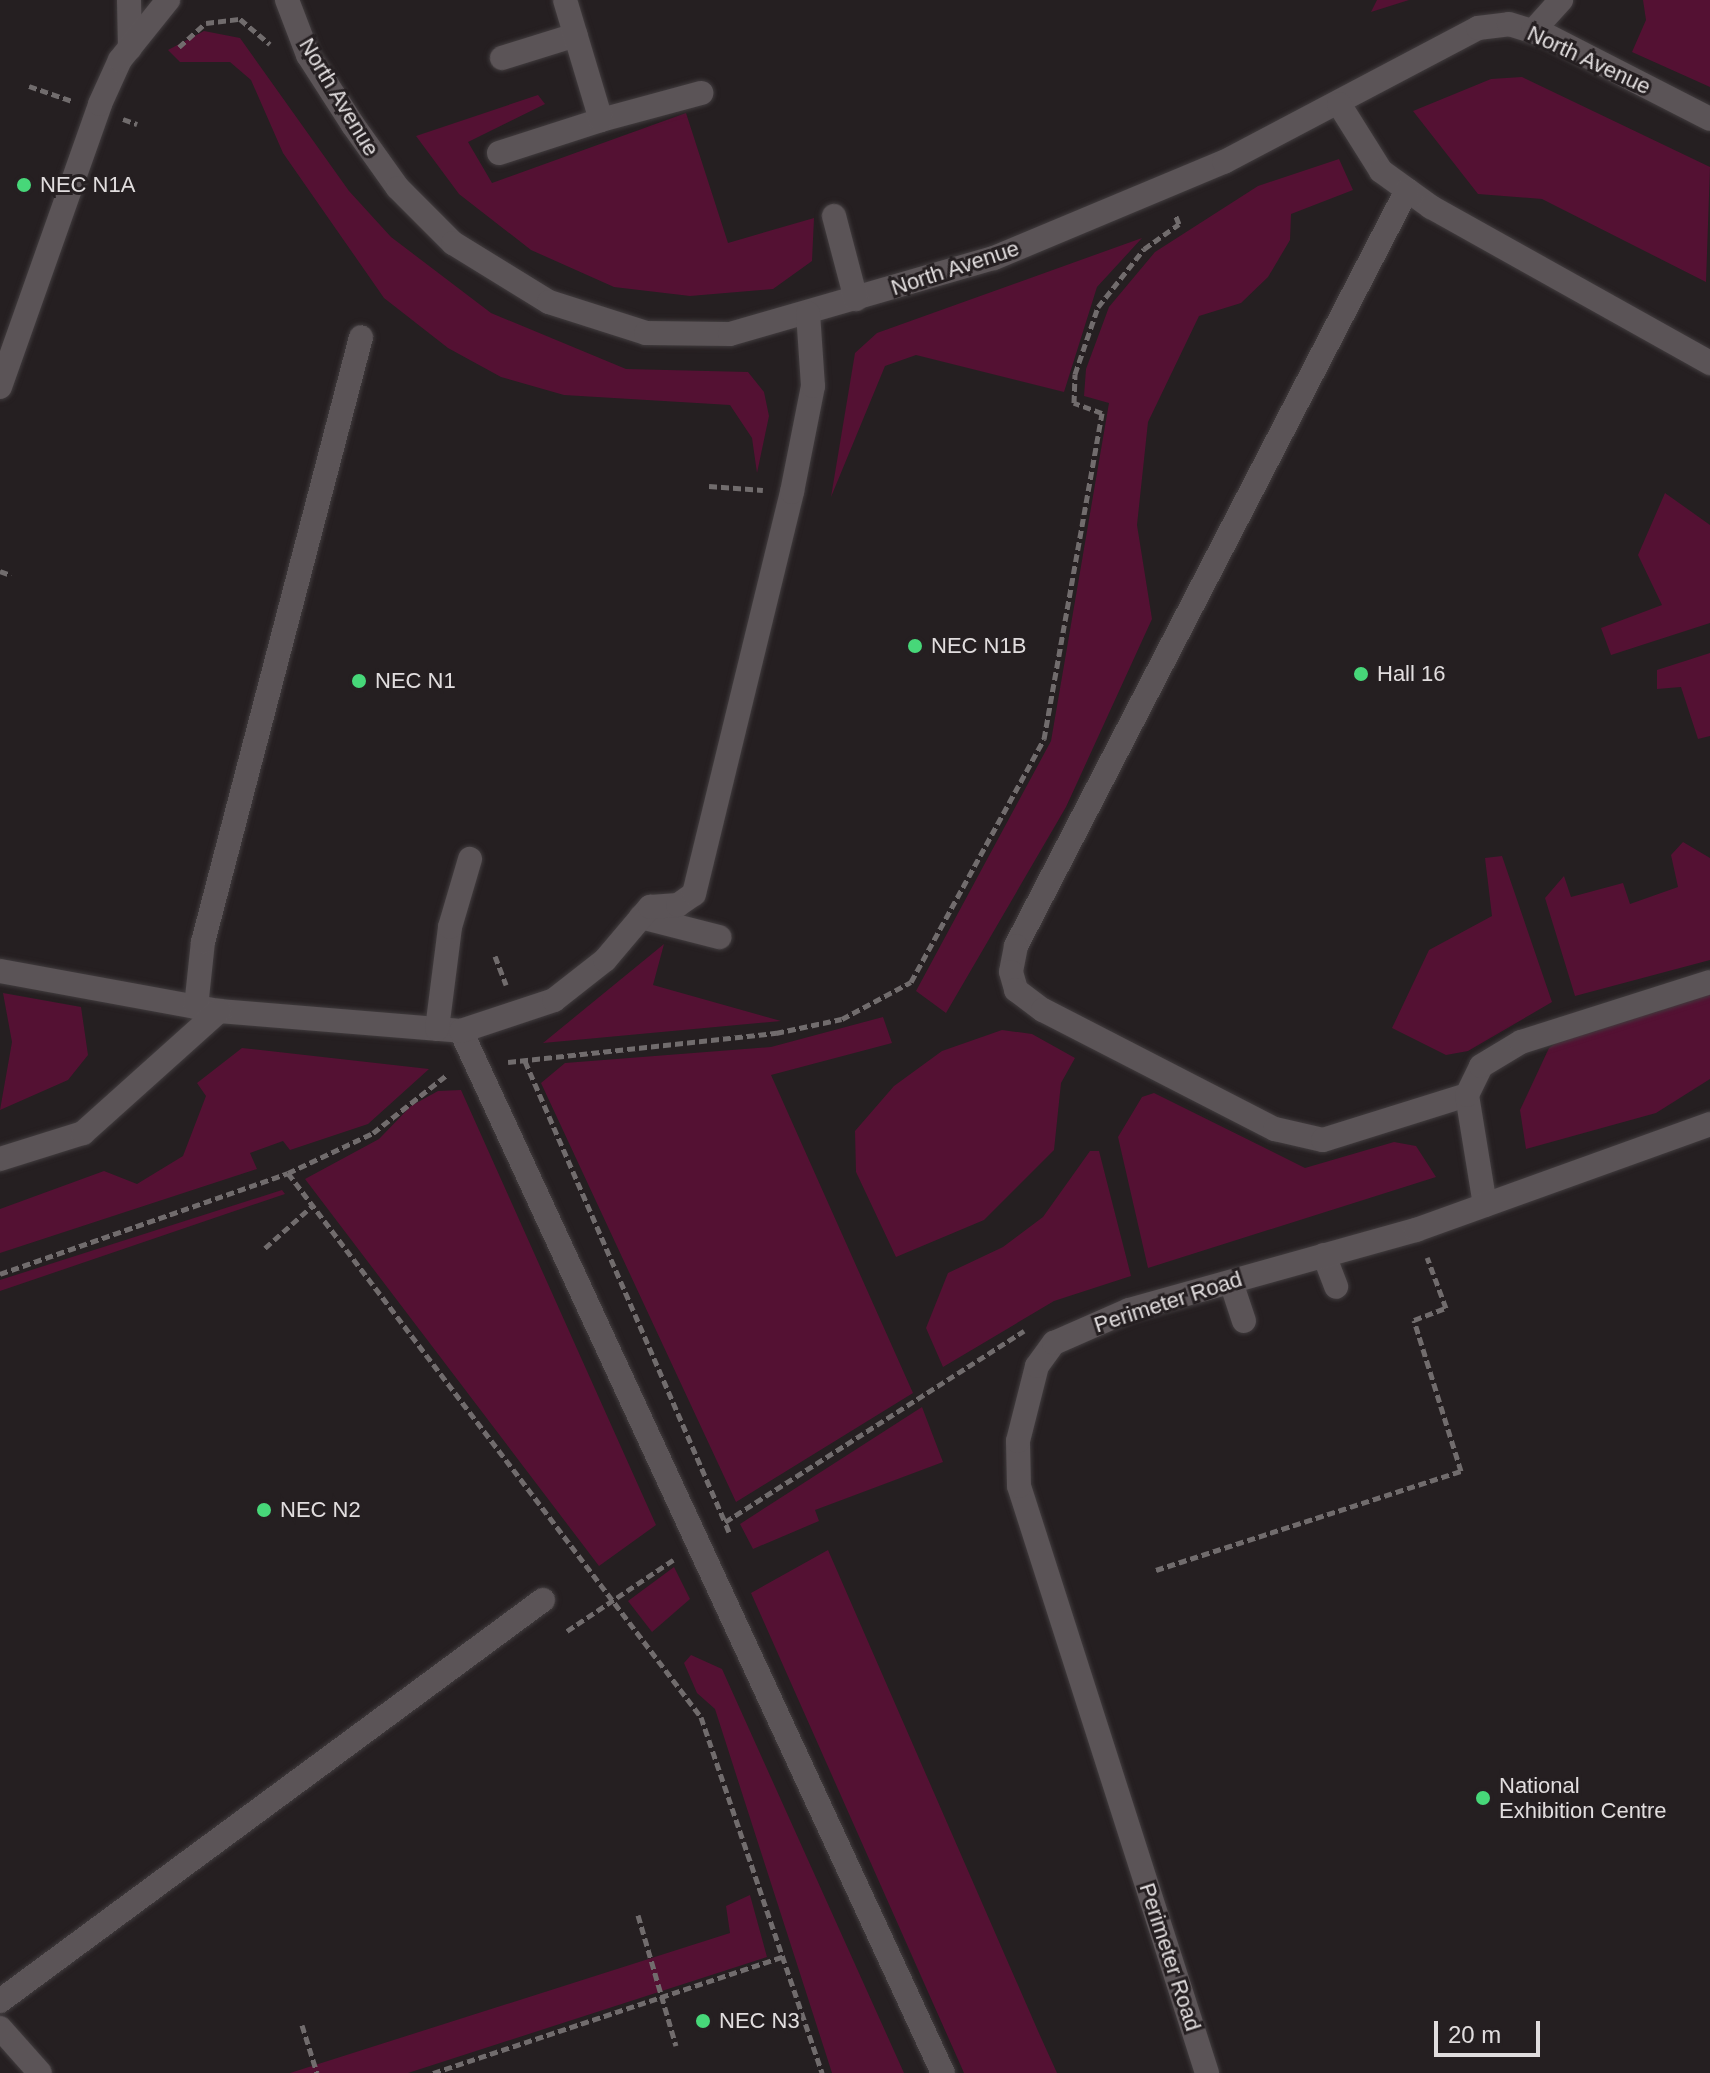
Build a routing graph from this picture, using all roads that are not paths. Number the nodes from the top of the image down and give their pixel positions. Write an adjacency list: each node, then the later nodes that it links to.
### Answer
1 (129, 0): 8 (street)
2 (168, 0): 8 (street)
3 (287, 0): 18 (street, North Avenue)
4 (565, 0): 7 (street)
5 (1561, 0): 6 (street)
6 (1533, 31): 11 (street, North Avenue); 12 (street, North Avenue)
7 (576, 35): 9 (street); 13 (street)
8 (130, 48): 21 (street)
9 (502, 58)
10 (701, 93): 13 (street)
11 (1339, 104): 15 (street); 17 (street, North Avenue)
12 (1710, 119)
13 (601, 120): 14 (street)
14 (499, 153)
15 (1407, 190): 20 (street); 29 (street)
16 (834, 216): 17 (street)
17 (856, 299): 18 (street, North Avenue)
18 (808, 313): 23 (street)
19 (361, 337): 27 (street)
20 (1710, 363)
21 (0, 387)
22 (470, 859): 28 (street)
23 (641, 917): 24 (street); 28 (street)
24 (719, 937)
25 (0, 971): 27 (street)
26 (1710, 982): 29 (street)
27 (207, 1009): 28 (street); 31 (street)
28 (449, 1030): 41 (street)
29 (1467, 1095): 32 (street)
30 (1704, 1123): 32 (street, Perimeter Road)
31 (0, 1159)
32 (1485, 1205): 33 (street, Perimeter Road)
33 (1324, 1255): 34 (street, Perimeter Road); 35 (street)
34 (1231, 1282): 36 (street); 42 (street, Perimeter Road)
35 (1336, 1287)
36 (1244, 1321)
37 (543, 1600): 38 (street)
38 (0, 2001)
39 (0, 2028): 40 (street)
40 (40, 2073)
41 (943, 2073)
42 (1207, 2073)

